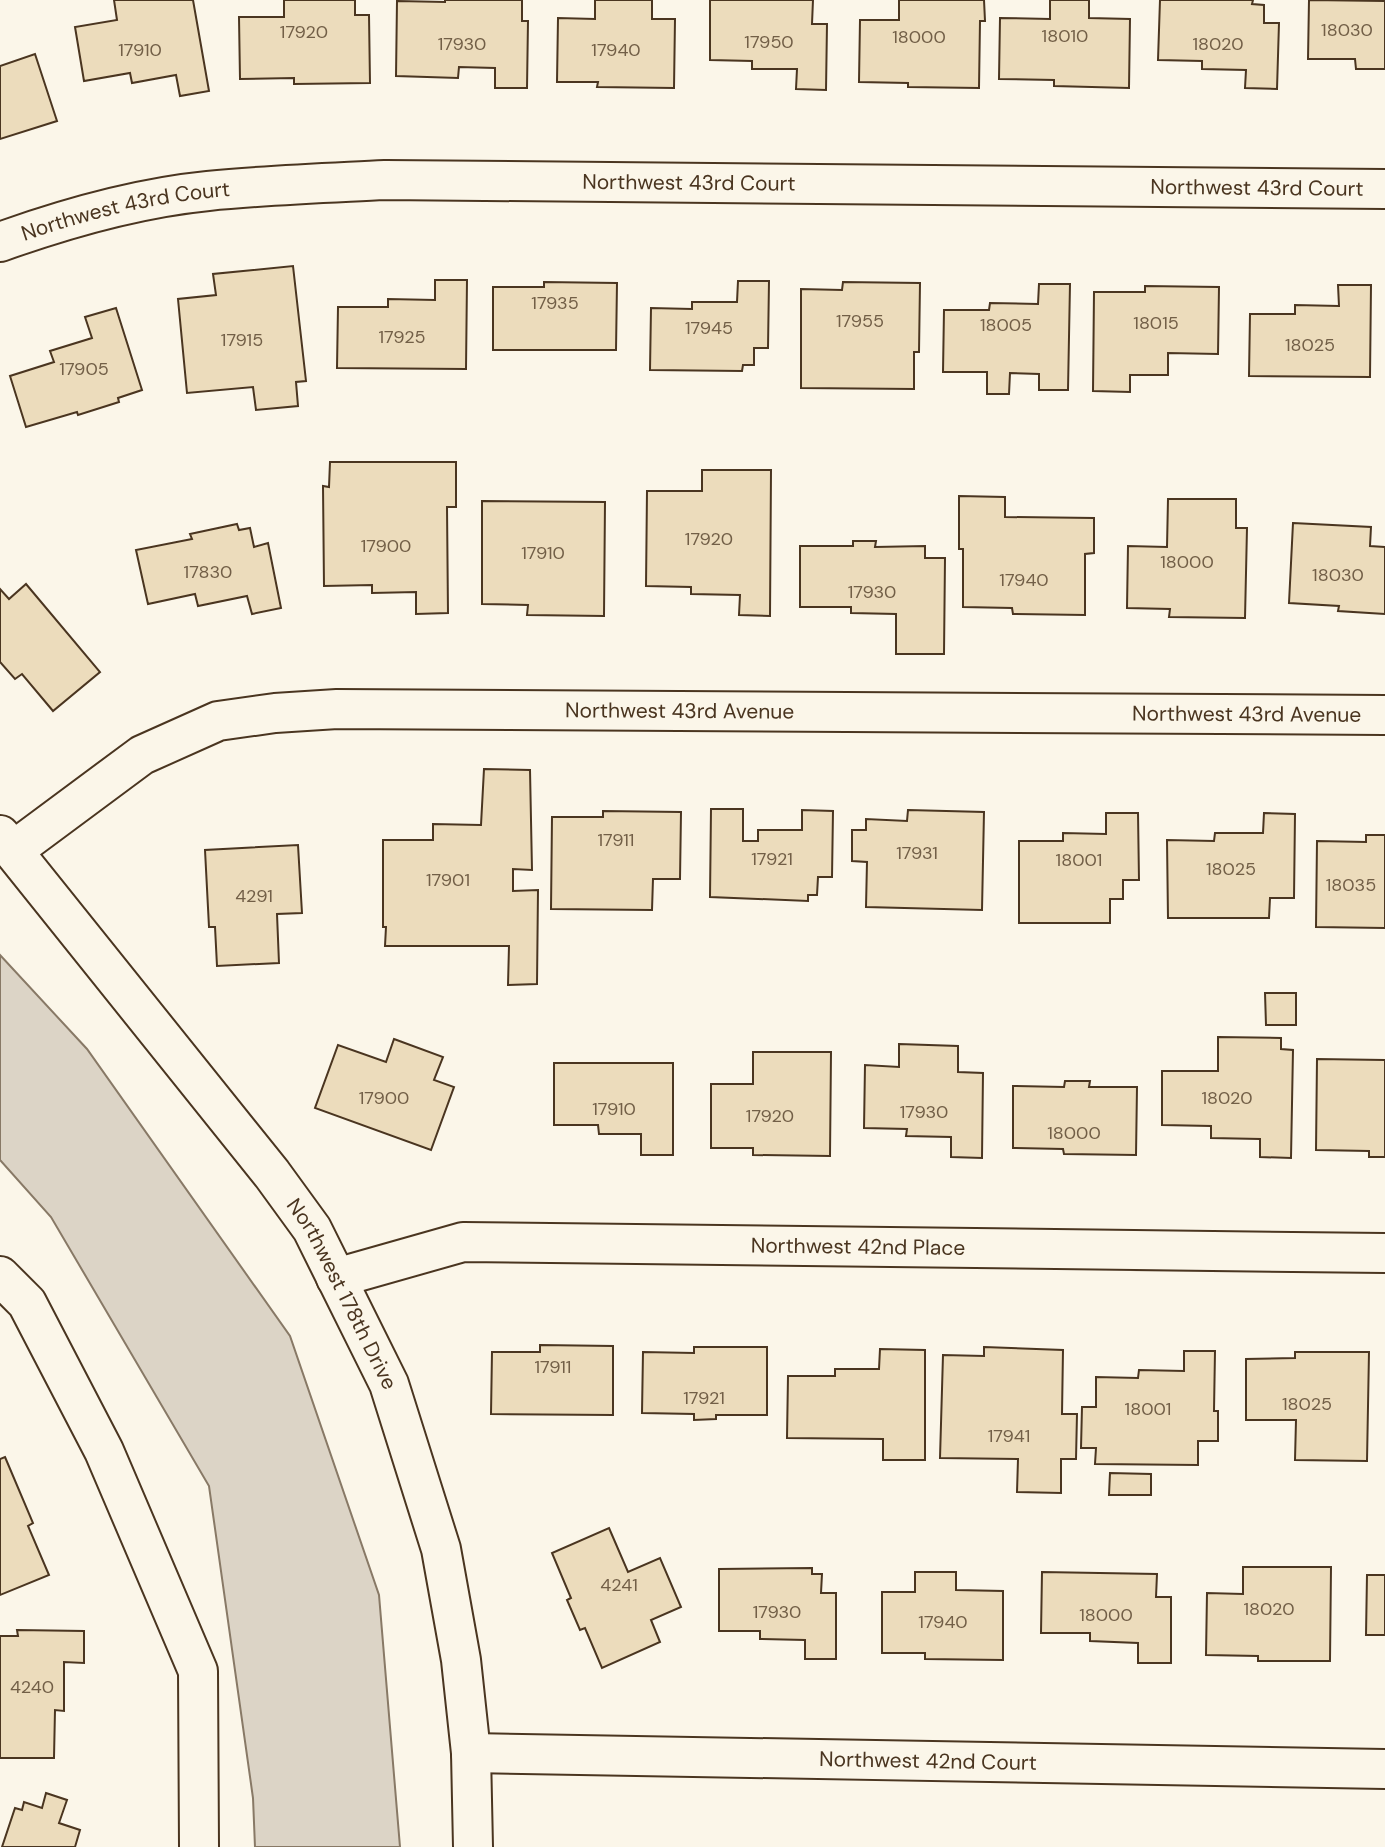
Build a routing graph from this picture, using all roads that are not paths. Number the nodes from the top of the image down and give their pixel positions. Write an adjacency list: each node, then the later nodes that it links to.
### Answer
1 (1385, 189): 2 (street, Northwest 43rd Court)
2 (0, 242)
3 (1385, 716): 4 (street, Northwest 43rd Avenue)
4 (7, 843): 7 (street, Northwest 178th Drive)
5 (1385, 1253): 7 (street, Northwest 42nd Place)
6 (0, 1276): 10 (street)
7 (336, 1278): 8 (street, Northwest 178th Drive)
8 (471, 1753): 9 (street, Northwest 42nd Court); 11 (street, Northwest 178th Drive)
9 (1385, 1769)
10 (200, 1847)
11 (473, 1847)

